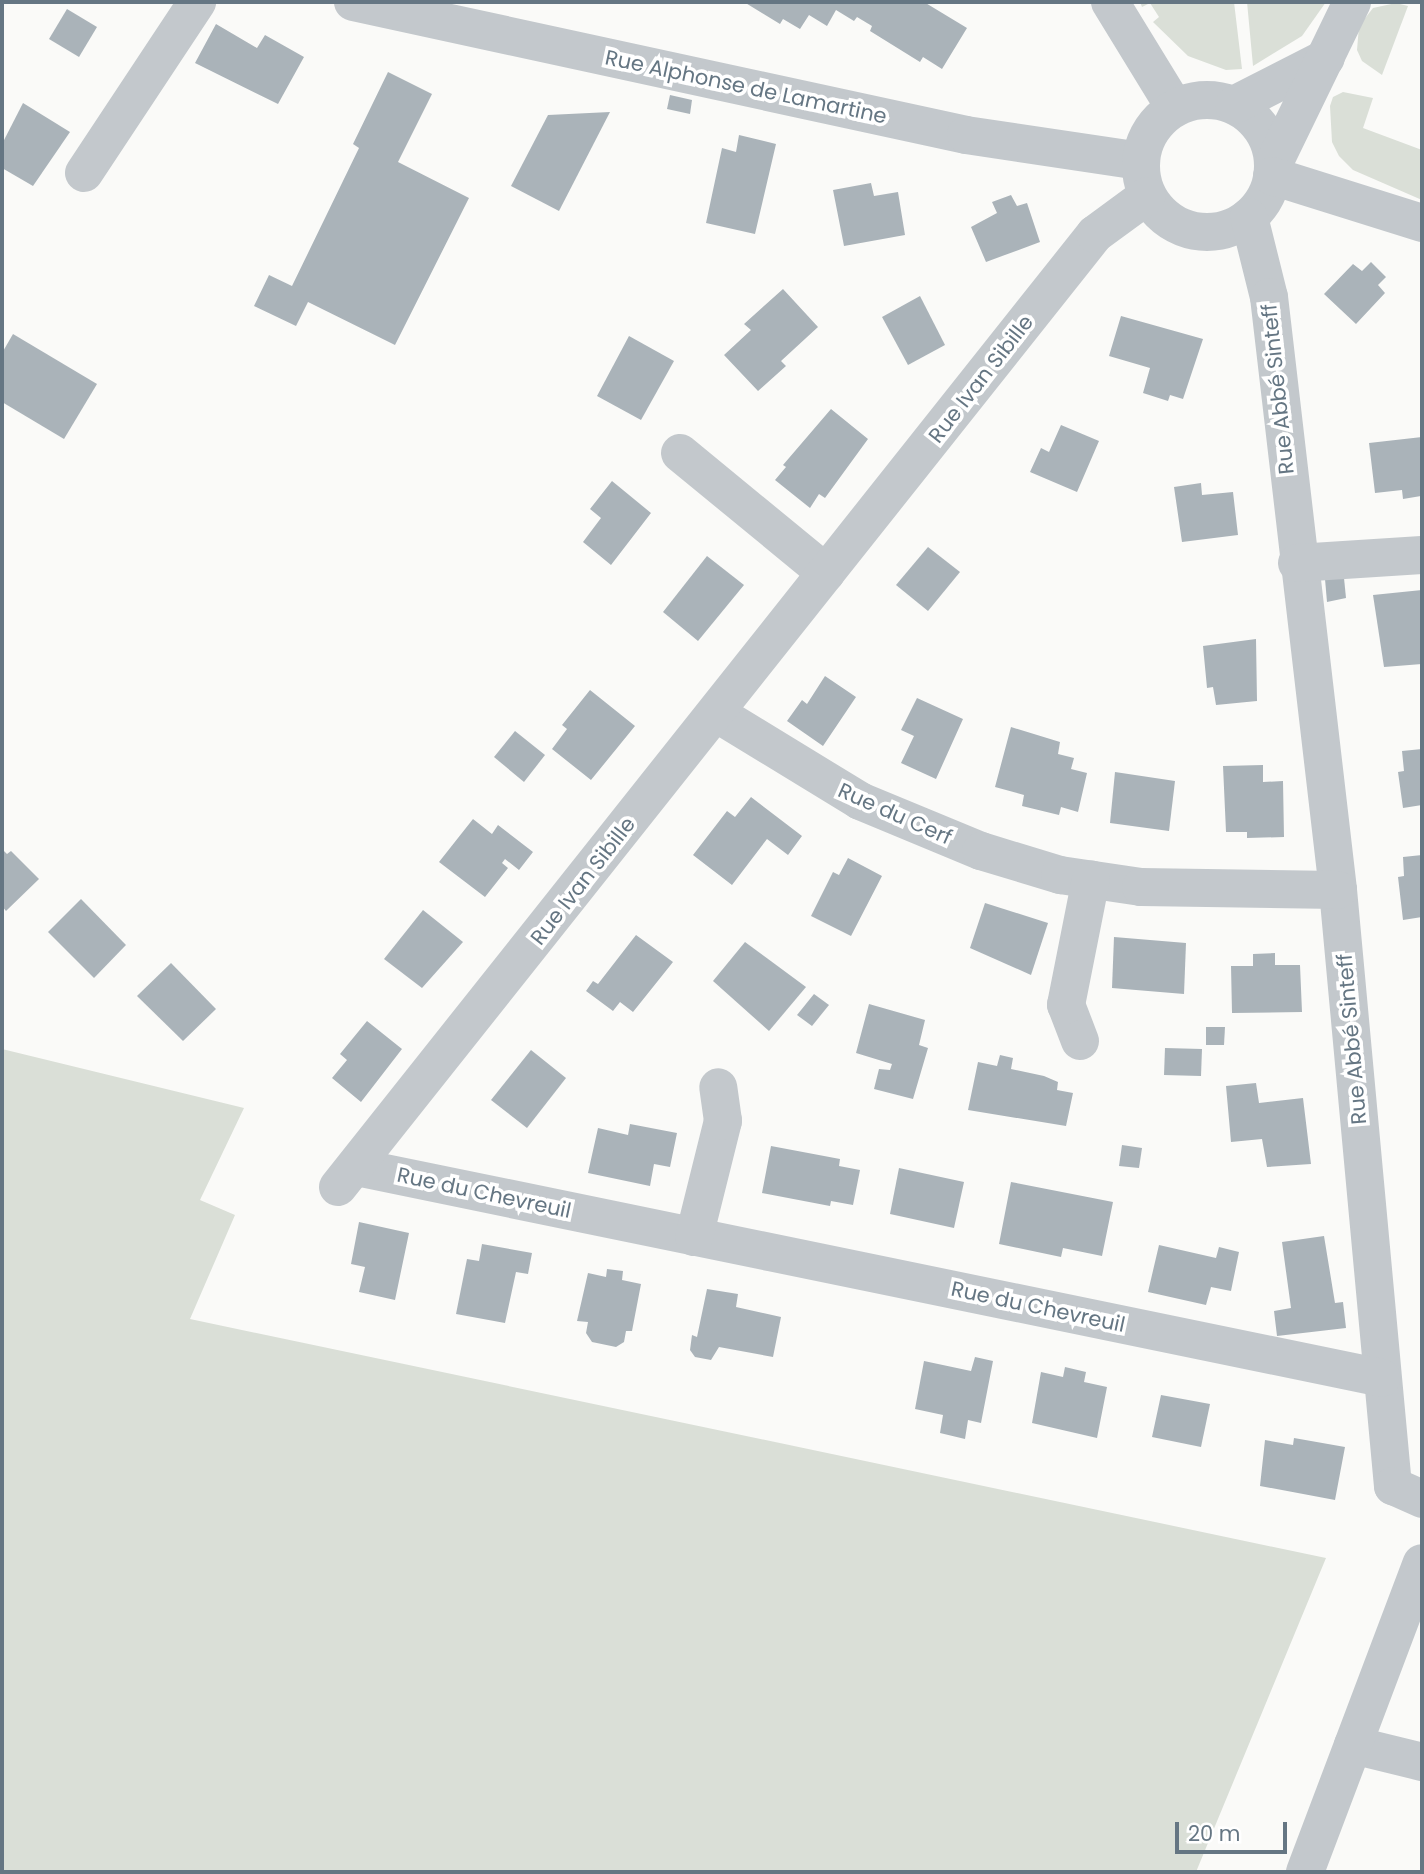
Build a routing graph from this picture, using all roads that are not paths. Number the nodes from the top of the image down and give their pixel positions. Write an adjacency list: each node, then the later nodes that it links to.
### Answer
1 (197, 2): 9 (street)
2 (353, 2): 10 (street, Rue Alphonse de Lamartine)
3 (1110, 2): 7 (street)
4 (1352, 2): 5 (street)
5 (1326, 58): 6 (street); 8 (street)
6 (1234, 106): 7 (street); 8 (street)
7 (1175, 107): 10 (street)
8 (1272, 171): 11 (street); 12 (street)
9 (84, 173)
10 (1144, 178): 11 (street); 16 (street, Rue Ivan Sibille)
11 (1249, 217): 15 (street, Rue Abbé Sinteff)
12 (1422, 223)
13 (680, 453): 16 (street)
14 (1422, 555): 15 (street)
15 (1297, 563): 19 (street, Rue Abbé Sinteff)
16 (826, 573): 17 (street, Rue Ivan Sibille)
17 (716, 712): 18 (street, Rue du Cerf); 22 (street, Rue Ivan Sibille)
18 (1091, 879): 19 (street, Rue du Cerf); 20 (street)
19 (1338, 890): 24 (street, Rue Abbé Sinteff)
20 (1080, 1041)
21 (718, 1087): 23 (street)
22 (347, 1177): 23 (street, Rue du Chevreuil)
23 (694, 1237): 24 (street, Rue du Chevreuil)
24 (1382, 1378): 25 (street, Rue Abbé Sinteff)
25 (1422, 1499)
26 (1422, 1563): 27 (street)
27 (1353, 1745): 28 (street); 29 (street)
28 (1422, 1762)
29 (1305, 1872)

